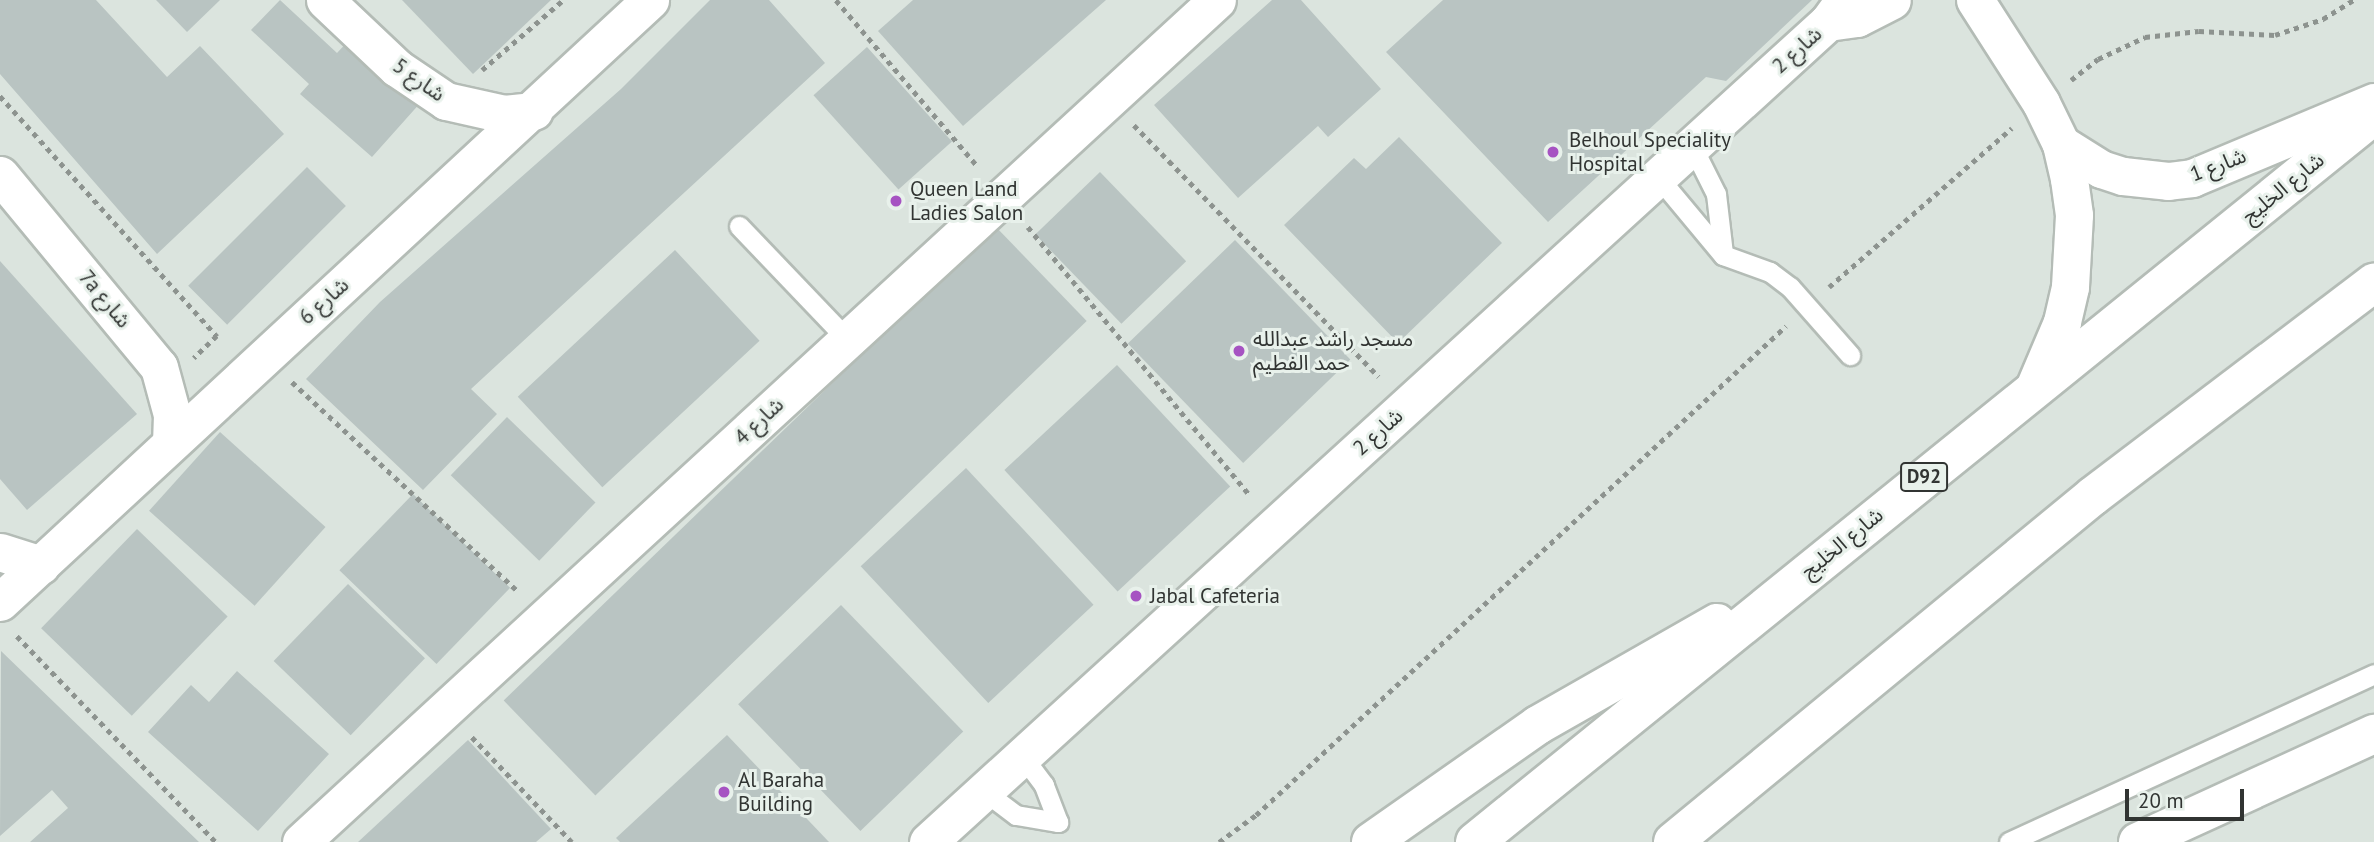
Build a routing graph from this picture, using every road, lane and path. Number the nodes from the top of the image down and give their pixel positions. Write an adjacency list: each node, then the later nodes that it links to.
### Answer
1 (325, 0): 12 (street, شارع 5)
2 (563, 0): 12 (path)
3 (650, 0): 15 (street, شارع 6)
4 (836, 0): 21 (path)
5 (1217, 0): 11 (street, شارع 4)
6 (1892, 0): 9 (street, شارع 2)
7 (1975, 0): 14 (street)
8 (2353, 0): 14 (path)
9 (1836, 11): 18 (street, شارع 2)
10 (0, 96): 29 (path)
11 (1109, 100): 21 (street, شارع 4); 31 (path)
12 (446, 102): 15 (street, شارع 5)
13 (2374, 102): 17 (street, شارع 1)
14 (2041, 103): 17 (street); 25 (path)
15 (534, 111): 28 (street, شارع 6)
16 (2374, 115): 30 (main road, شارع الخليج / D92)
17 (2061, 144): 30 (street)
18 (1692, 146): 20 (street, شارع 2); 23 (lane)
19 (0, 175): 29 (street, 7a شارع)
20 (1658, 177): 23 (lane); 31 (street, شارع 2)
21 (1004, 198): 26 (street, شارع 4); 33 (path)
22 (739, 226): 26 (lane)
23 (1723, 255): 25 (lane)
24 (2374, 283): 51 (main road)
25 (1808, 305): 27 (lane); 48 (path)
26 (848, 340): 38 (street, شارع 4)
27 (1850, 355)
28 (264, 356): 32 (street, شارع 6); 38 (path)
29 (166, 386): 32 (street, 7a شارع)
30 (2034, 388): 36 (main road, شارع الخليج / D92)
31 (1407, 405): 33 (street, شارع 2)
32 (171, 441): 35 (street, شارع 6)
33 (1275, 526): 42 (street, شارع 2)
34 (0, 552): 35 (street)
35 (41, 565): 37 (street, شارع 6)
36 (1785, 590): 49 (main road); 50 (main road, شارع الخليج / D92)
37 (5, 615): 44 (path)
38 (546, 617): 40 (street, شارع 4)
39 (2374, 674): 52 (lane)
40 (445, 709): 45 (street, شارع 4); 46 (path)
41 (2374, 734): 53 (main road)
42 (1022, 756): 43 (street, شارع 2); 43 (lane)
43 (985, 790): 47 (street, شارع 2)
44 (216, 842)
45 (300, 842)
46 (572, 842)
47 (928, 842)
48 (1219, 842)
49 (1371, 842)
50 (1475, 842)
51 (1673, 842)
52 (2009, 842)
53 (2138, 842)

